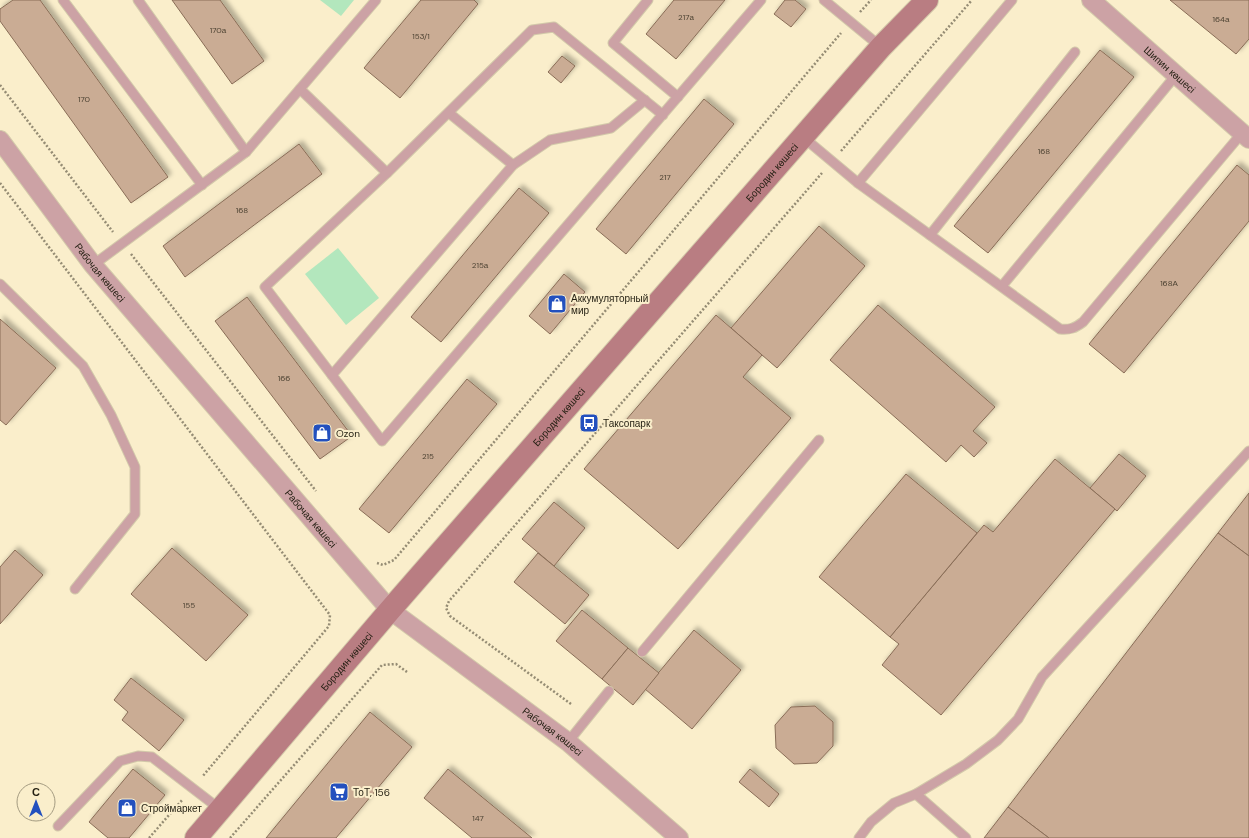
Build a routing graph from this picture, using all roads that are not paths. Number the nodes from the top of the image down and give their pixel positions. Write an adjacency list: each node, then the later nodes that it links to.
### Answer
1 (63, 0): 25 (lane)
2 (138, 0): 21 (lane)
3 (376, 0): 13 (lane)
4 (648, 0): 14 (lane)
5 (761, 0): 14 (lane)
6 (824, 0): 10 (lane)
7 (927, 0): 10 (street, Бородин көшесі)
8 (1012, 0): 24 (lane)
9 (1092, 0): 12 (street, Шипин көшесі)
10 (881, 47): 19 (street, Бородин көшесі)
11 (1075, 52): 26 (lane)
12 (1176, 75): 18 (street, Шипин көшесі); 29 (lane)
13 (300, 89): 21 (lane); 23 (lane)
14 (678, 97): 17 (lane)
15 (645, 100): 16 (lane); 17 (lane); 22 (lane)
16 (449, 113): 22 (lane); 23 (lane)
17 (663, 114): 30 (lane)
18 (1245, 136): 29 (lane)
19 (803, 137): 24 (lane); 34 (street, Бородин көшесі)
20 (0, 140): 27 (street, Рабочая көшесі)
21 (246, 152): 25 (lane)
22 (513, 165): 30 (lane)
23 (387, 173): 30 (lane)
24 (858, 183): 26 (lane)
25 (202, 185): 27 (lane)
26 (930, 235): 29 (lane)
27 (93, 265): 34 (street, Рабочая көшесі)
28 (0, 284): 33 (lane)
29 (1002, 286)
30 (332, 375)
31 (819, 440): 35 (lane)
32 (1249, 451): 38 (lane)
33 (75, 589)
34 (390, 610): 37 (street, Рабочая көшесі); 39 (street, Бородин көшесі)
35 (642, 652)
36 (609, 691): 37 (lane)
37 (568, 742): 42 (street, Рабочая көшесі)
38 (916, 794): 43 (lane); 44 (lane)
39 (221, 810): 40 (lane); 41 (street, Бородин көшесі)
40 (58, 826)
41 (196, 838)
42 (679, 838)
43 (859, 838)
44 (966, 838)

